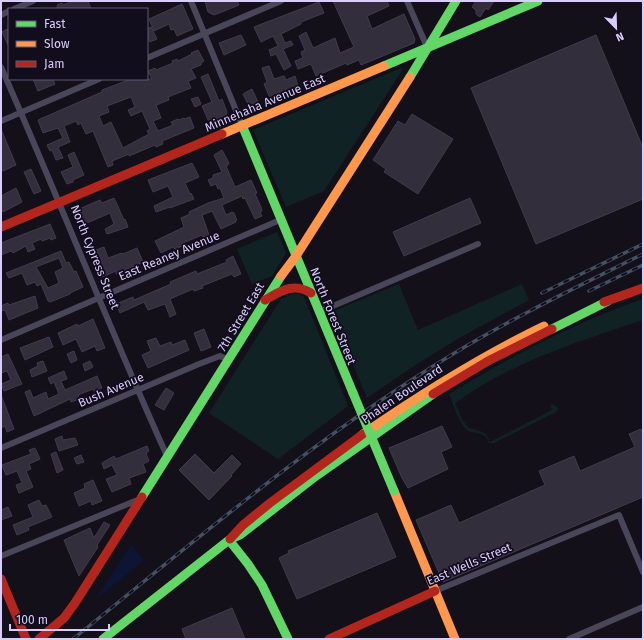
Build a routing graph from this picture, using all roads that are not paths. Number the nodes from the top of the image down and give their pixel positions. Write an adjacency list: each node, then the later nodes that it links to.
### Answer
1 (33, 1): 7 (street)
2 (190, 1): 8 (street, North Forest Street)
3 (281, 1): 8 (street)
4 (407, 1): 9 (street)
5 (456, 1): 9 (street, 7th Street East)
6 (538, 1): 9 (street, Minnehaha Avenue East)
7 (16, 8)
8 (204, 34): 10 (street); 15 (street, North Forest Street)
9 (427, 47): 15 (street, Minnehaha Avenue East); 20 (street, 7th Street East)
10 (148, 58)
11 (1, 67): 13 (street, North Cypress Street)
12 (97, 80): 13 (street)
13 (21, 112): 14 (street); 16 (street, North Cypress Street)
14 (1, 121)
15 (242, 125): 16 (street, Minnehaha Avenue East); 17 (street, North Forest Street)
16 (60, 202): 18 (street, Minnehaha Avenue East); 23 (street, North Cypress Street)
17 (280, 220): 20 (street, North Forest Street); 23 (street, East Reaney Avenue)
18 (1, 227)
19 (478, 244): 25 (street)
20 (296, 256): 22 (street, North Forest Street); 24 (street, 7th Street East)
21 (643, 288): 32 (street, Phalen Boulevard)
22 (311, 293): 24 (street); 25 (street, North Forest Street)
23 (99, 298): 26 (street, East Reaney Avenue); 28 (street, North Cypress Street)
24 (264, 301): 27 (street, 7th Street East)
25 (319, 312): 36 (street, North Forest Street, bridge)
26 (1, 340)
27 (229, 360): 28 (street, Bush Avenue); 30 (street, 7th Street East)
28 (138, 390): 29 (street, Bush Avenue); 30 (street, North Cypress Street)
29 (1, 448)
30 (167, 456): 31 (street, 7th Street East)
31 (140, 499): 33 (street); 39 (street, 7th Street East)
32 (229, 540): 40 (street, Phalen Boulevard); 41 (street)
33 (1, 556)
34 (643, 572): 36 (street, East Wells Street)
35 (1, 579): 38 (street)
36 (435, 591): 42 (street, East Wells Street); 43 (street, North Forest Street)
37 (643, 607): 44 (street)
38 (26, 639)
39 (39, 639)
40 (103, 639)
41 (288, 639)
42 (329, 639)
43 (456, 639)
44 (569, 639)

